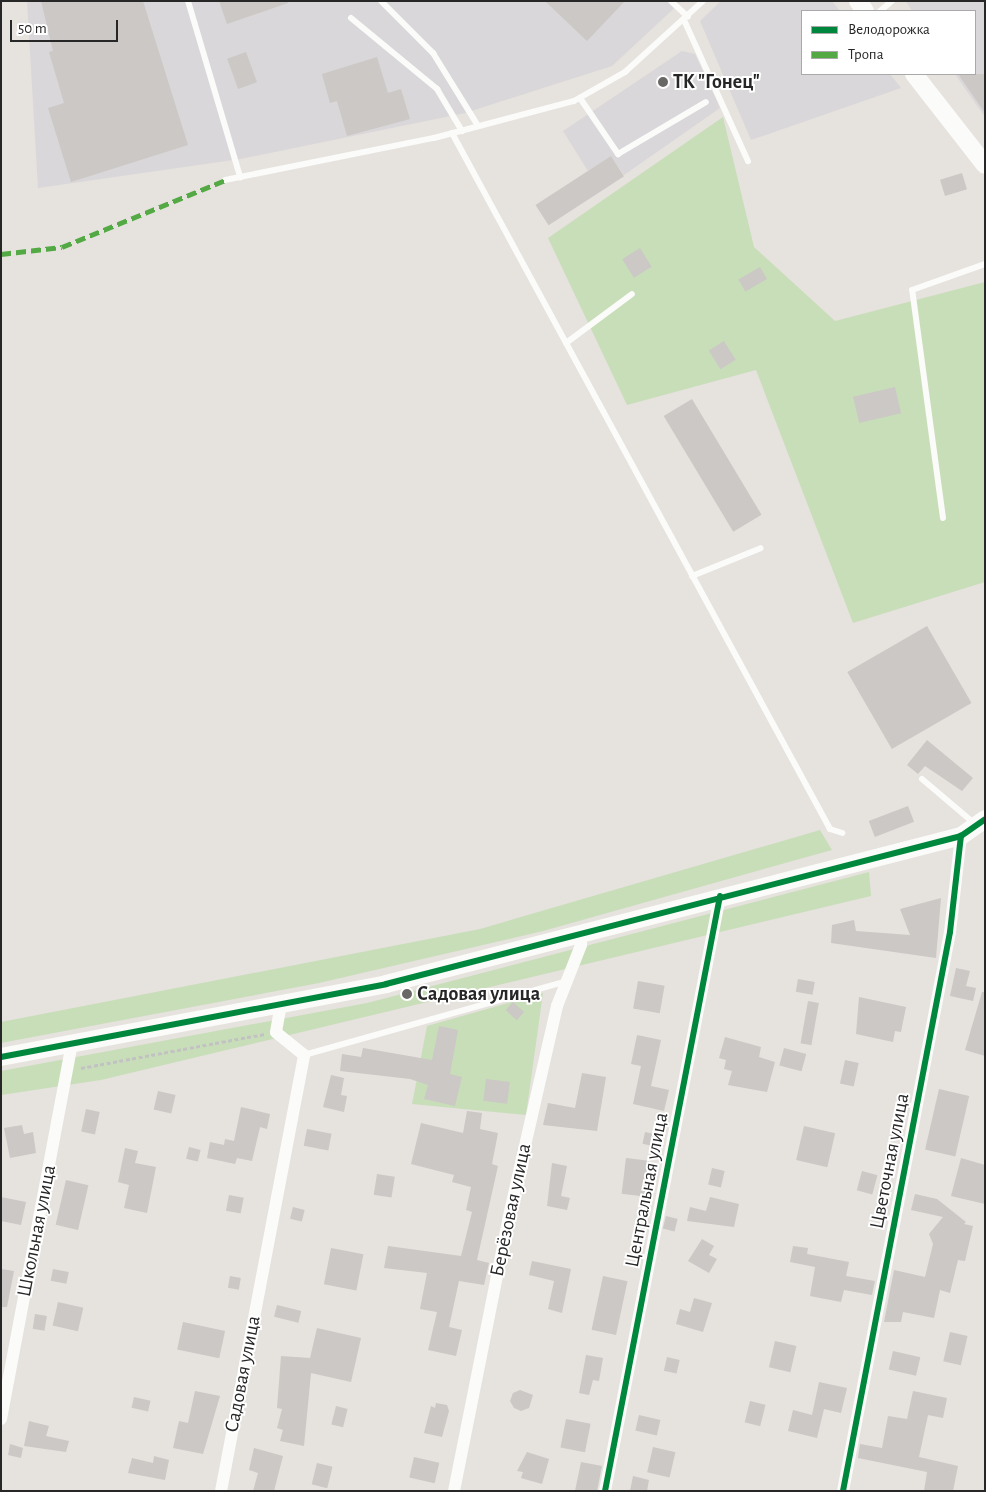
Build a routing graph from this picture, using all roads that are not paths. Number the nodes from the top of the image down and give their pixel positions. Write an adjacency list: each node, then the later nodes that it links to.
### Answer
1 (188, 1): 17 (lane)
2 (381, 1): 12 (lane)
3 (671, 1): 8 (lane)
4 (704, 1): 8 (lane)
5 (892, 1): 6 (lane)
6 (881, 10)
7 (351, 18): 13 (lane)
8 (686, 19): 10 (lane); 15 (lane)
9 (915, 75): 16 (street)
10 (580, 98): 11 (lane); 12 (lane)
11 (706, 102)
12 (478, 126): 13 (lane)
13 (462, 131): 14 (lane)
14 (452, 133): 17 (lane); 21 (lane)
15 (748, 161)
16 (985, 165)
17 (240, 176): 18 (lane)
18 (225, 180)
19 (985, 264): 22 (lane)
20 (632, 294): 21 (lane)
21 (566, 342): 24 (lane)
22 (943, 518)
23 (761, 548): 24 (lane)
24 (692, 576): 27 (lane)
25 (922, 779): 26 (lane)
26 (982, 824): 28 (street)
27 (842, 833)
28 (961, 836): 29 (street); 40 (street, Цветочная улица)
29 (720, 896): 30 (street); 39 (street, Центральная улица)
30 (581, 932): 31 (street, Берёзовая улица); 32 (street)
31 (567, 981): 34 (lane); 38 (street, Берёзовая улица)
32 (281, 1004): 33 (street); 34 (street)
33 (72, 1043): 35 (street); 36 (street, Школьная улица)
34 (304, 1055): 37 (street, Садовая улица)
35 (1, 1057)
36 (1, 1419)
37 (221, 1491)
38 (454, 1491)
39 (606, 1491)
40 (844, 1491)

